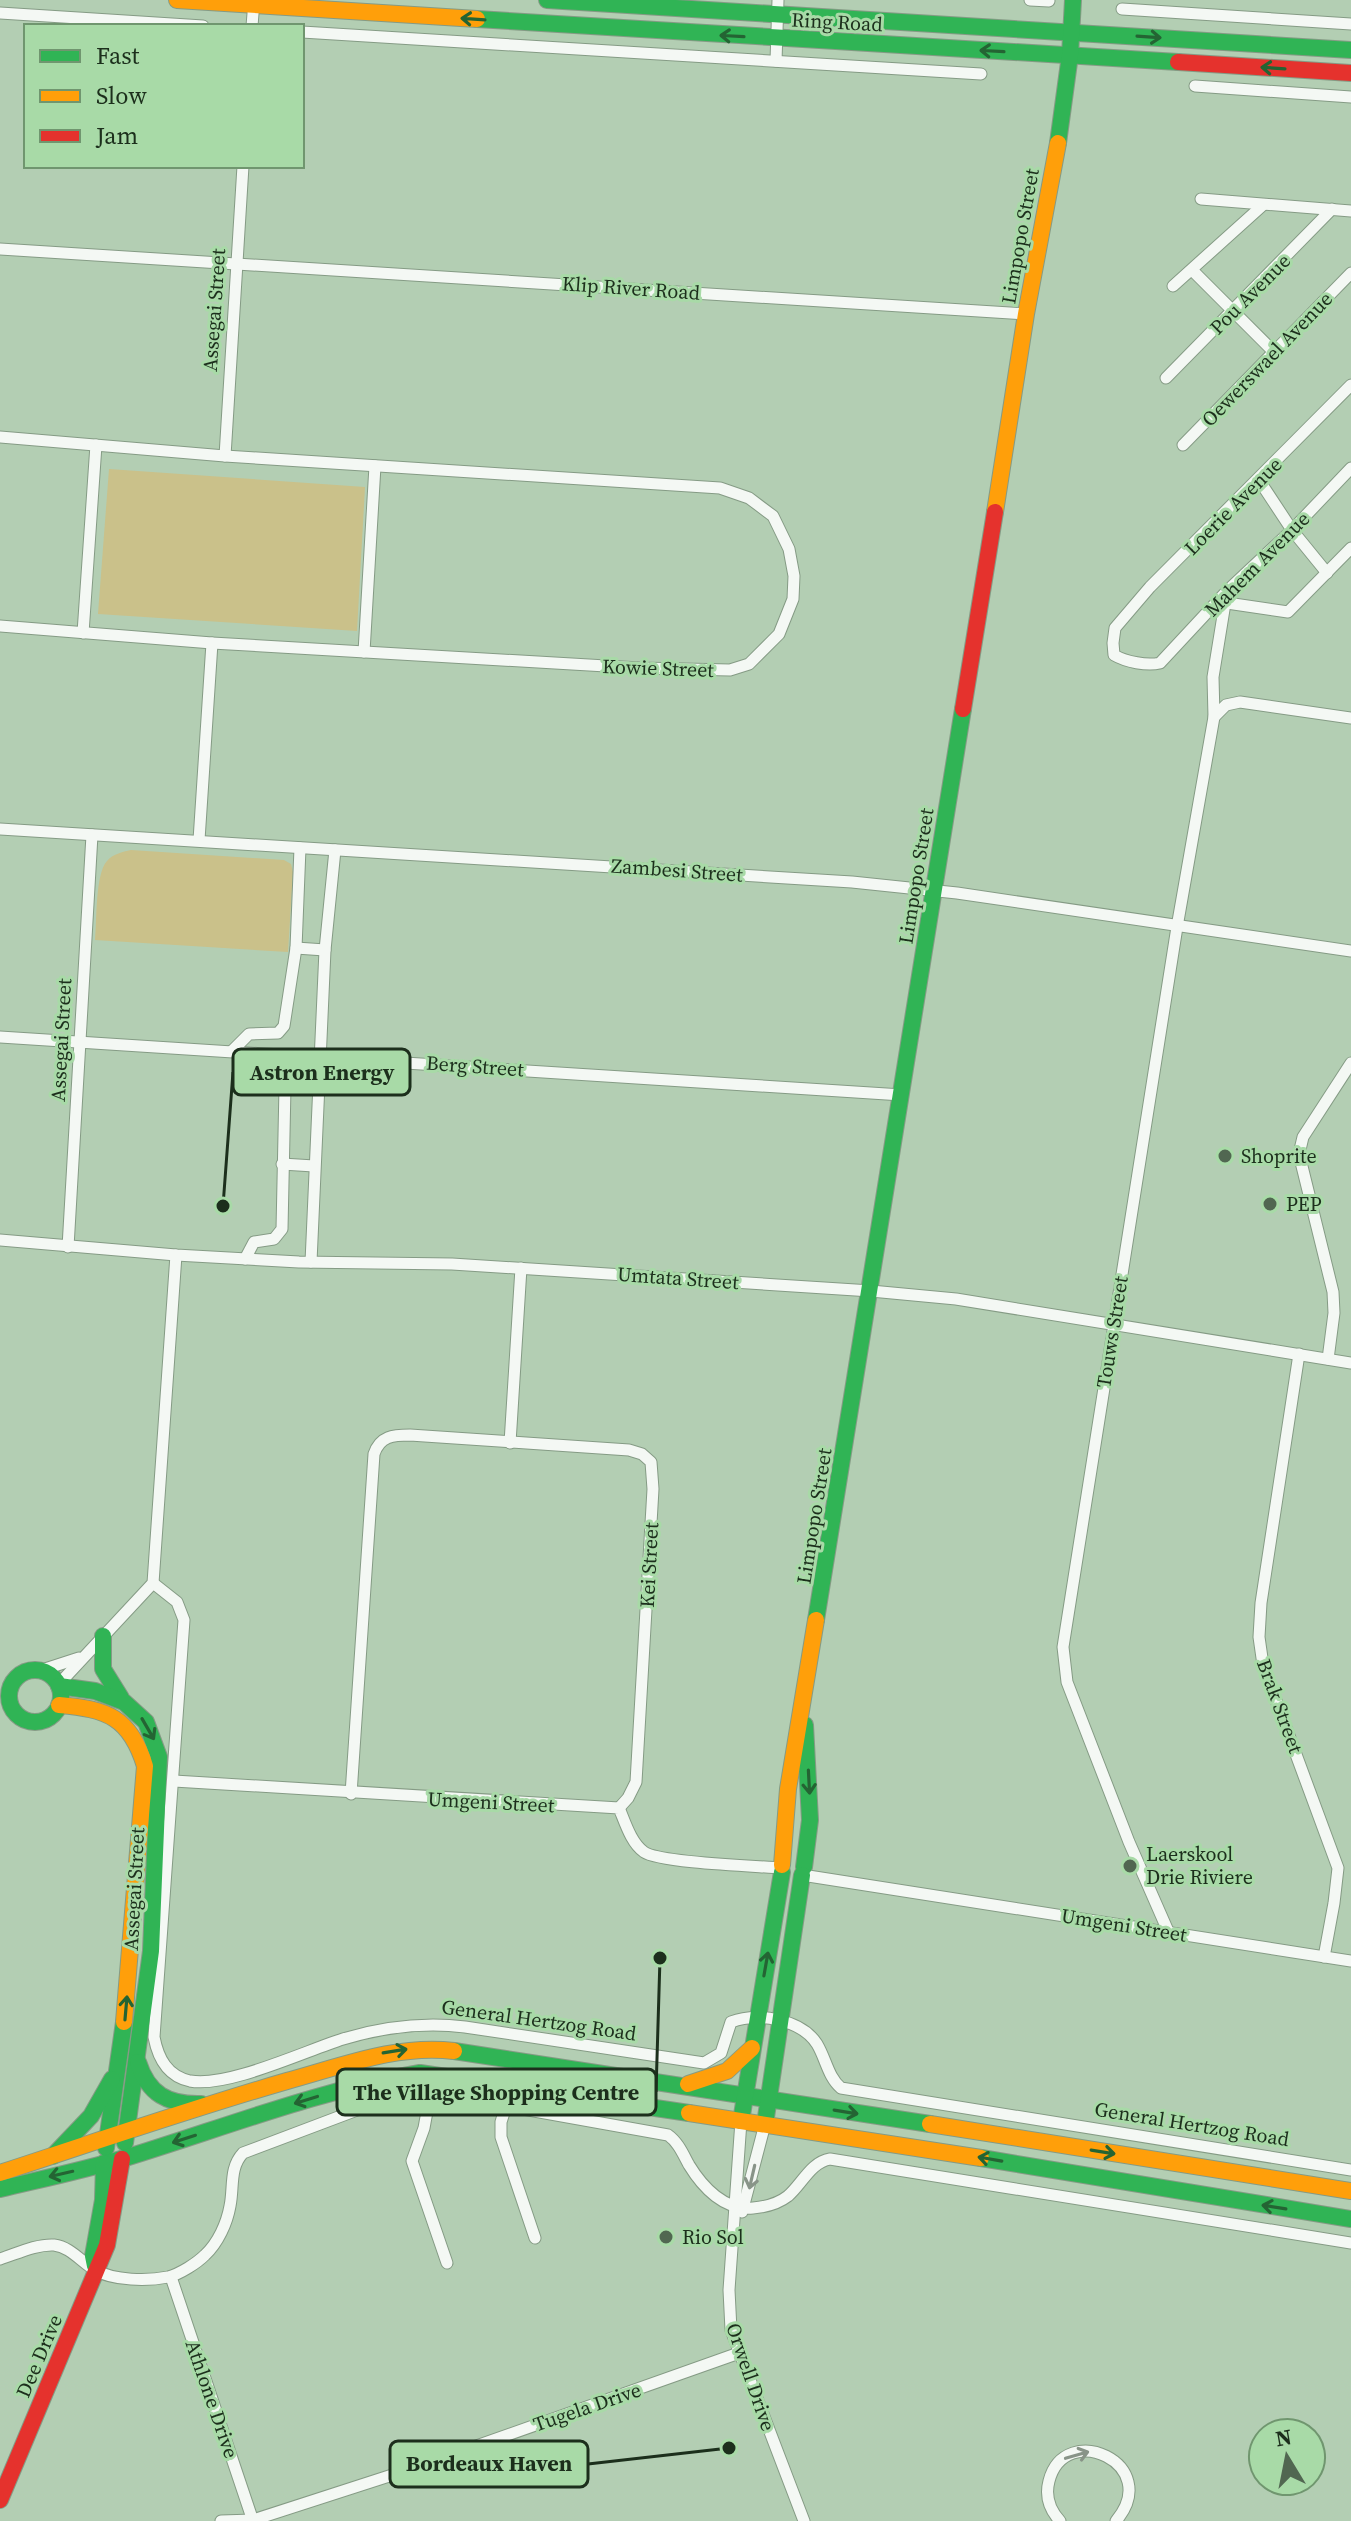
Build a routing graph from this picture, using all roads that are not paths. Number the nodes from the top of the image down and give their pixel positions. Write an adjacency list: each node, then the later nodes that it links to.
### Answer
1 (177, 0): 6 (main road, Ring Road)
2 (547, 0): 7 (main road, Ring Road)
3 (1030, 0): 5 (street)
4 (1073, 0): 14 (main road, Limpopo Street)
5 (1049, 1)
6 (254, 2): 11 (street); 15 (main road, Ring Road, one-way to 6)
7 (778, 7): 14 (main road, Ring Road); 15 (street)
8 (1122, 9): 12 (street)
9 (0, 13): 10 (street)
10 (172, 24)
11 (252, 24)
12 (1351, 24)
13 (304, 32): 18 (street, Ring Road)
14 (1071, 32): 16 (main road, Ring Road, one-way to 16); 17 (main road, Limpopo Street)
15 (776, 38): 17 (main road, Ring Road, one-way to 15); 18 (street)
16 (1351, 50)
17 (1070, 55): 19 (main road, Ring Road, one-way to 17); 34 (main road, Limpopo Street)
18 (776, 61): 20 (street, Ring Road)
19 (1351, 73)
20 (981, 74)
21 (1195, 86): 22 (street)
22 (1351, 97)
23 (243, 168): 29 (street, Assegai Street)
24 (1201, 199): 25 (street)
25 (1263, 205): 26 (street); 30 (street)
26 (1332, 209): 27 (street); 33 (street, Pou Avenue)
27 (1351, 211)
28 (0, 249): 29 (street, Klip River Road)
29 (237, 264): 34 (street, Klip River Road); 41 (street, Assegai Street)
30 (1192, 270): 32 (street); 33 (street)
31 (1351, 273): 35 (street, Oewerswael Avenue)
32 (1173, 286)
33 (1233, 312): 35 (street); 36 (street, Pou Avenue)
34 (1026, 314): 61 (main road, Limpopo Street)
35 (1274, 352): 40 (street, Oewerswael Avenue)
36 (1166, 378)
37 (1351, 385): 44 (street, Loerie Avenue)
38 (0, 437): 39 (street, Kowie Street)
39 (96, 445): 41 (street, Kowie Street); 50 (street)
40 (1183, 445)
41 (225, 456): 42 (street, Kowie Street)
42 (375, 466): 52 (street); 52 (street, Kowie Street)
43 (1351, 468): 45 (street, Mahem Avenue)
44 (1259, 480): 45 (street); 53 (street, Loerie Avenue)
45 (1292, 530): 47 (street); 48 (street, Mahem Avenue)
46 (1351, 548): 47 (street)
47 (1327, 573): 48 (street)
48 (1227, 597): 53 (street, Mahem Avenue); 54 (street, Touws Street)
49 (0, 626): 50 (street, Kowie Street)
50 (83, 633): 51 (street, Kowie Street)
51 (212, 643): 52 (street, Kowie Street); 58 (street)
52 (364, 652)
53 (1163, 660)
54 (1214, 717): 55 (street); 62 (street, Touws Street)
55 (1351, 718)
56 (0, 829): 57 (street, Zambesi Street)
57 (92, 835): 58 (street, Zambesi Street); 67 (street, Assegai Street)
58 (199, 840): 59 (street, Zambesi Street)
59 (300, 848): 60 (street, Zambesi Street); 63 (street)
60 (335, 850): 61 (street, Zambesi Street); 64 (street)
61 (934, 890): 62 (street, Zambesi Street); 71 (main road, Limpopo Street)
62 (1177, 927): 65 (street, Zambesi Street); 81 (street, Touws Street)
63 (296, 948): 64 (street); 68 (street)
64 (325, 950): 69 (street)
65 (1351, 951)
66 (0, 1037): 67 (street, Berg Street)
67 (81, 1043): 68 (street, Berg Street); 75 (street, Assegai Street)
68 (234, 1051): 69 (street, Berg Street); 72 (street)
69 (321, 1056): 71 (street, Berg Street); 73 (street)
70 (1351, 1063): 83 (street)
71 (902, 1095): 80 (main road, Limpopo Street)
72 (282, 1164): 73 (street); 77 (street)
73 (314, 1166): 78 (street)
74 (0, 1240): 75 (street, Umtata Street)
75 (68, 1247): 76 (street, Umtata Street)
76 (176, 1255): 77 (street, Umtata Street); 86 (street)
77 (245, 1259): 78 (street, Umtata Street)
78 (311, 1262): 79 (street, Umtata Street)
79 (521, 1268): 80 (street, Umtata Street); 85 (street)
80 (871, 1291): 81 (street, Umtata Street); 93 (main road, Limpopo Street)
81 (1113, 1324): 82 (street, Umtata Street); 101 (street, Touws Street)
82 (1299, 1354): 83 (street, Umtata Street); 102 (street, Brak Street)
83 (1328, 1359): 84 (street, Umtata Street)
84 (1351, 1363)
85 (510, 1443): 97 (street, Kei Street); 98 (street, Kei Street)
86 (153, 1583): 87 (street); 96 (street, General Hertzog Road)
87 (103, 1636): 88 (street); 92 (main road, Assegai Street)
88 (90, 1651): 89 (street); 91 (street)
89 (42, 1670): 90 (main road); 91 (main road)
90 (6, 1682): 94 (main road)
91 (58, 1685): 92 (main road); 95 (main road)
92 (123, 1700): 107 (main road, Assegai Street, one-way to 107)
93 (803, 1704): 99 (main road, Limpopo Street); 100 (main road, Limpopo Street, one-way to 100)
94 (6, 1705): 95 (main road)
95 (59, 1705): 107 (main road, Assegai Street, one-way to 95)
96 (174, 1781): 97 (street, Umgeni Street); 104 (street, General Hertzog Road)
97 (351, 1794): 98 (street, Umgeni Street)
98 (619, 1808): 99 (street)
99 (781, 1868): 100 (main road); 104 (main road, Limpopo Street, one-way to 99)
100 (803, 1871): 101 (street, Umgeni Street); 105 (main road, Limpopo Street)
101 (1168, 1931): 102 (street, Umgeni Street)
102 (1324, 1957): 103 (street, Umgeni Street)
103 (1351, 1961)
104 (756, 2018): 105 (street, General Hertzog Road); 106 (main road, Limpopo Street)
105 (782, 2022): 112 (main road, Limpopo Street); 121 (street, General Hertzog Road)
106 (752, 2048): 108 (main road); 110 (main road, Limpopo Street)
107 (128, 2059): 111 (main road); 116 (main road, Assegai Street); 117 (main road, Assegai Street); 118 (main road)
108 (681, 2085): 110 (main road, General Hertzog Road); 111 (main road, General Hertzog Road, one-way to 108)
109 (430, 2095): 113 (street); 130 (street); 132 (street)
110 (744, 2097): 112 (main road, General Hertzog Road); 114 (main road, Limpopo Street)
111 (225, 2100): 116 (main road, General Hertzog Road)
112 (769, 2100): 115 (main road, Limpopo Street); 124 (main road, General Hertzog Road, one-way to 124)
113 (506, 2106): 125 (street); 127 (street)
114 (741, 2121): 115 (main road); 119 (main road, one-way to 119); 125 (street, Orwell Drive)
115 (765, 2124): 125 (street, Orwell Drive, one-way to 125); 126 (main road, one-way to 115)
116 (126, 2134): 117 (main road, General Hertzog Road); 119 (main road, Assegai Street)
117 (106, 2140): 118 (main road, General Hertzog Road); 120 (main road, Assegai Street)
118 (51, 2158): 122 (main road, General Hertzog Road)
119 (122, 2159): 120 (main road); 131 (main road, Dee Drive)
120 (104, 2163): 123 (main road, one-way to 123); 131 (main road, Dee Drive)
121 (1351, 2170)
122 (0, 2173)
123 (0, 2189)
124 (1351, 2191)
125 (739, 2208): 128 (street); 133 (street, Orwell Drive)
126 (1351, 2219)
127 (535, 2238)
128 (1351, 2243)
129 (0, 2259): 131 (street)
130 (447, 2263)
131 (96, 2271): 132 (street); 134 (main road, Dee Drive)
132 (171, 2277): 136 (street, Athlone Drive)
133 (739, 2353): 136 (street, Tugela Drive); 138 (street, Orwell Drive)
134 (0, 2500)
135 (1054, 2519): 139 (street, one-way to 139)
136 (253, 2520): 137 (street, Tugela Drive)
137 (221, 2521)
138 (804, 2521)
139 (1116, 2521)

